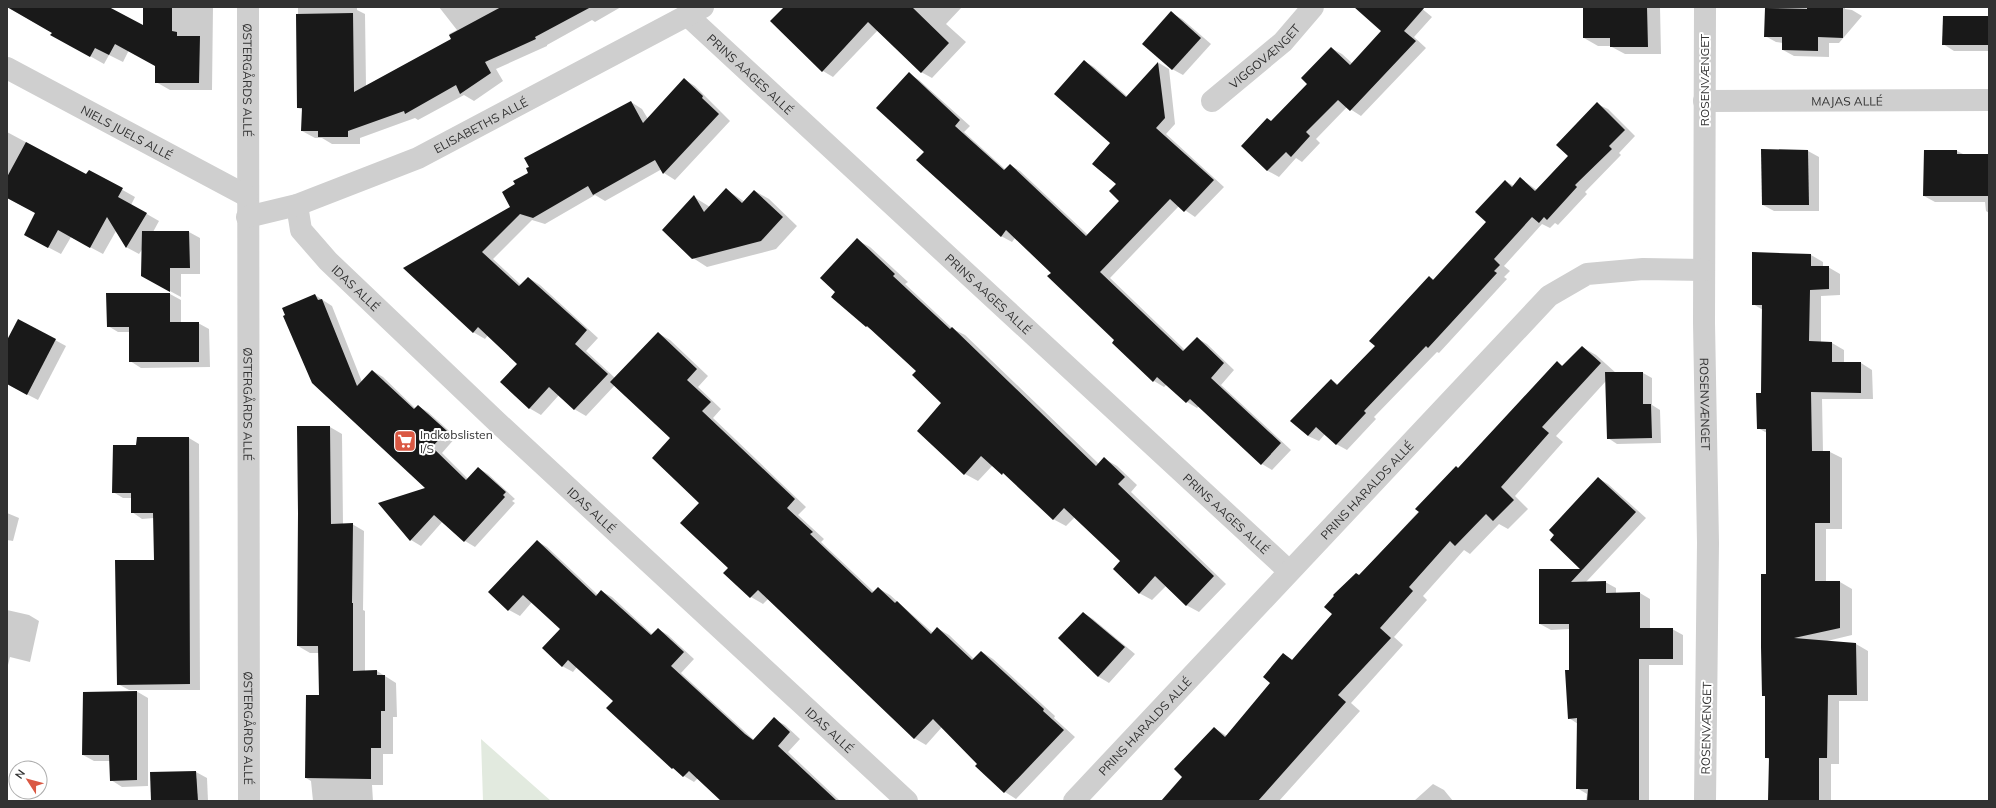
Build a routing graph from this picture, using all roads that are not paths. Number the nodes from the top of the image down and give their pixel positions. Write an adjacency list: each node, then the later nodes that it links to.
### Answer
1 (248, 7): 10 (street, ØSTERGÅRDS ALLÉ)
2 (1313, 7): 7 (street, VIGGOVÆNGET)
3 (1705, 7): 8 (street, ROSENVÆNGET)
4 (695, 11): 9 (street, ELISABETHS ALLÉ); 12 (street, PRINS AAGES ALLÉ)
5 (7, 68): 10 (street, NIELS JUELS ALLÉ)
6 (1989, 100): 8 (street, MAJAS ALLÉ)
7 (1212, 101)
8 (1704, 101): 11 (street, ROSENVÆNGET)
9 (298, 205): 10 (street, ELISABETHS ALLÉ); 14 (street, IDAS ALLÉ)
10 (247, 206): 13 (street, ØSTERGÅRDS ALLÉ)
11 (1704, 270): 12 (street, PRINS HARALDS ALLÉ); 16 (street, ROSENVÆNGET)
12 (1289, 571): 15 (street, PRINS HARALDS ALLÉ)
13 (249, 801)
14 (907, 801)
15 (1074, 801)
16 (1705, 801)

